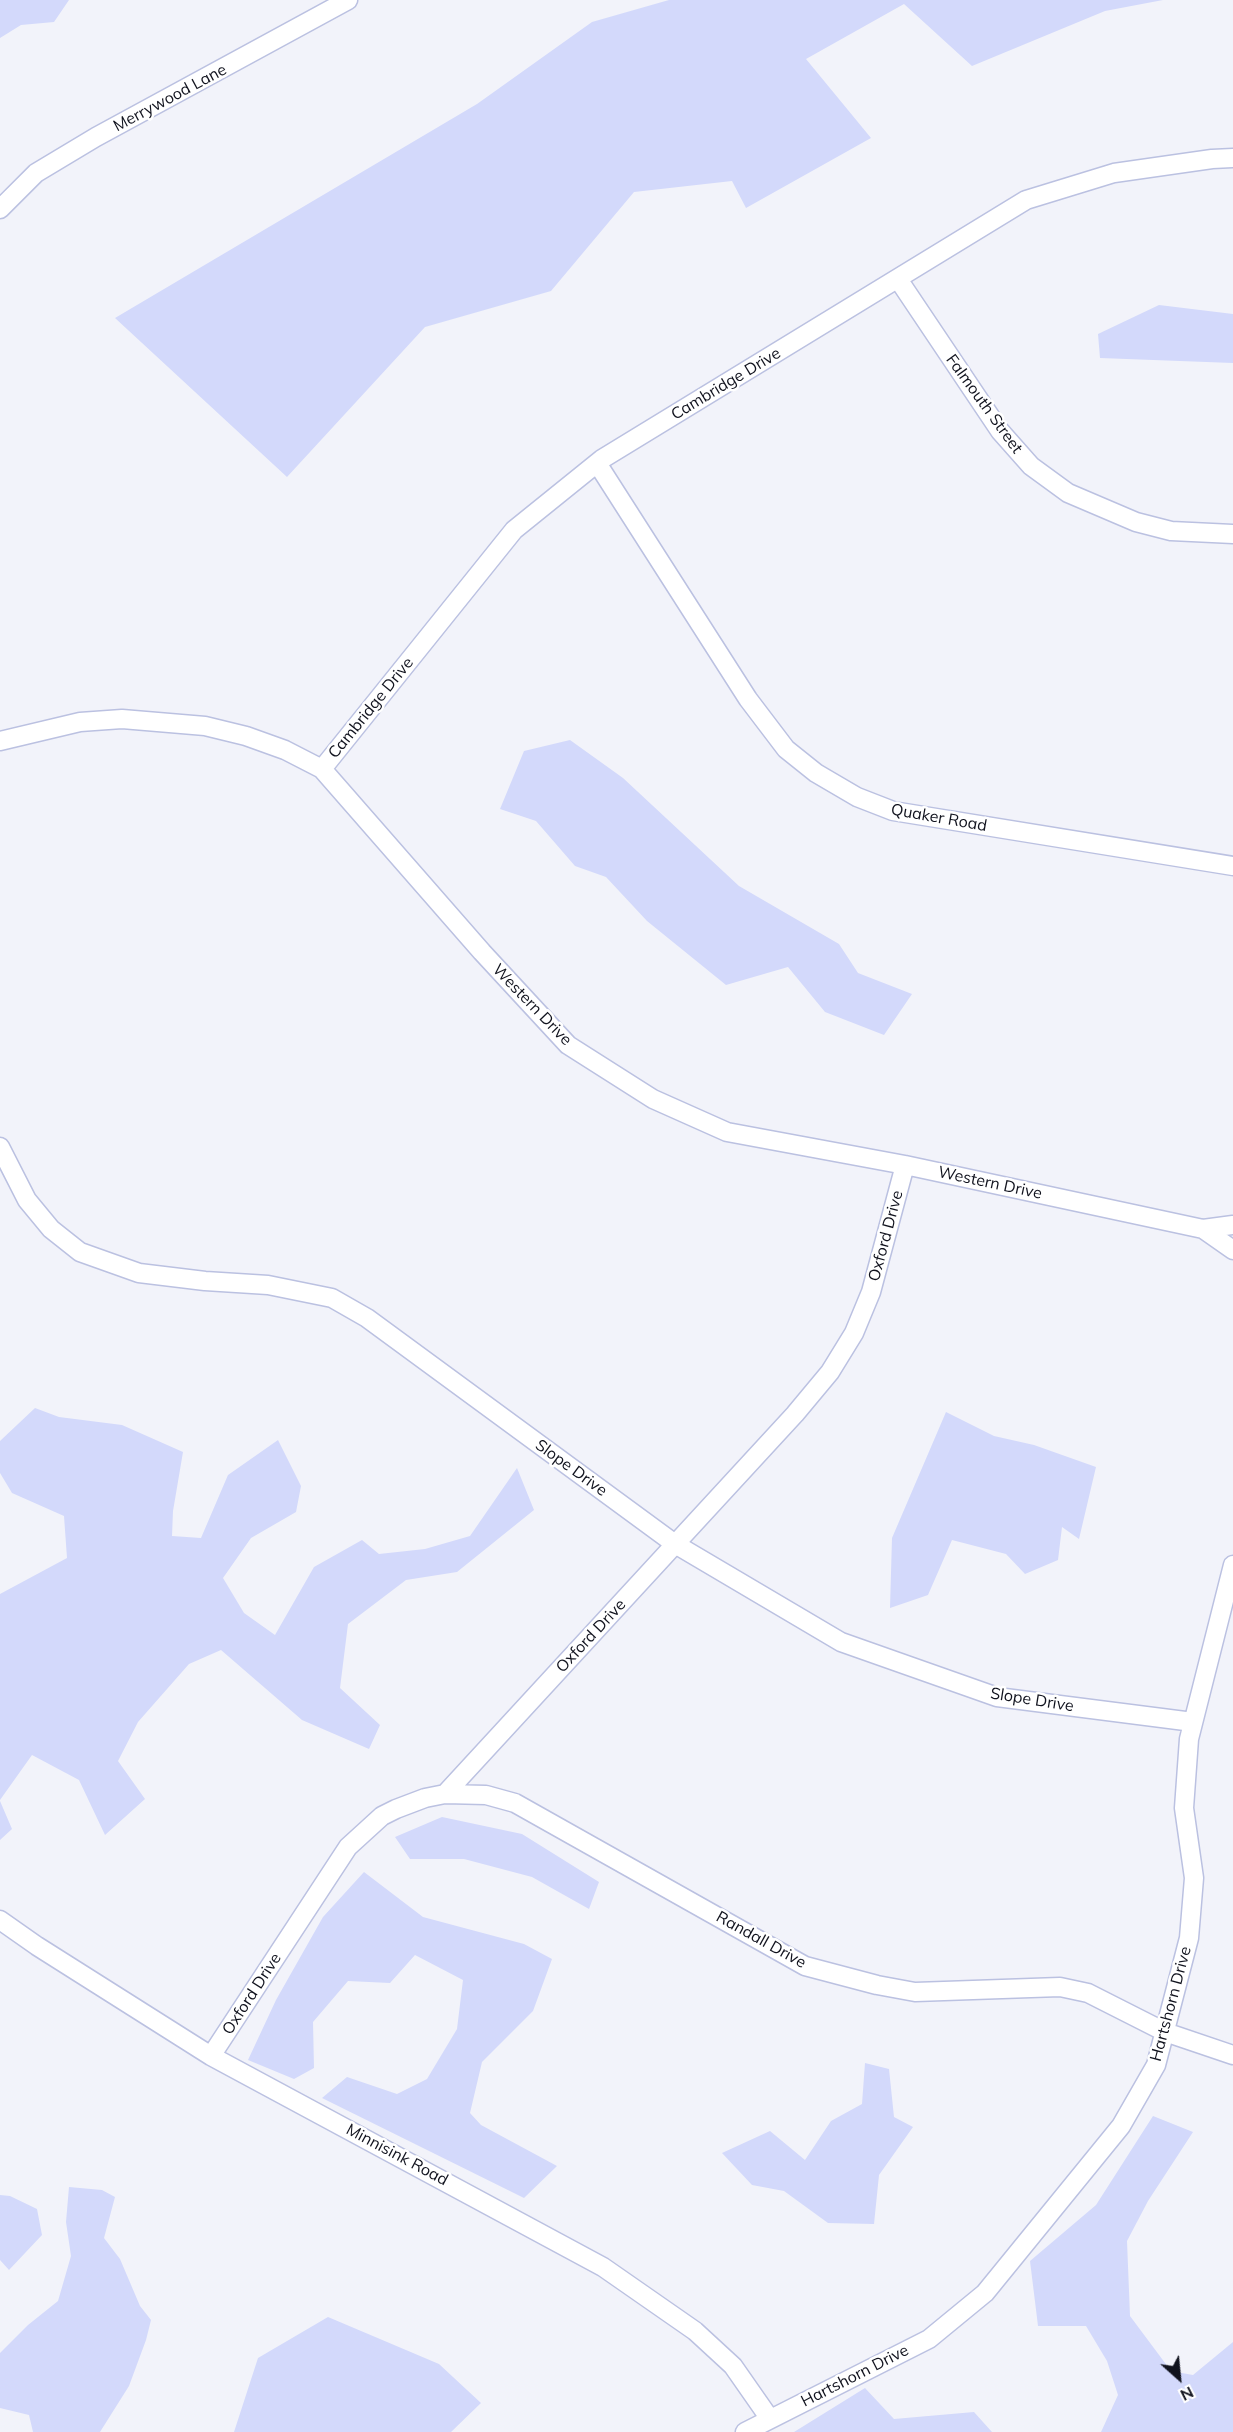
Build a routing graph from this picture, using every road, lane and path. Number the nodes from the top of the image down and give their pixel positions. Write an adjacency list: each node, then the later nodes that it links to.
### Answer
1 (348, 0): 3 (street, Merrywood Lane)
2 (1233, 158): 4 (street, Cambridge Drive)
3 (0, 209)
4 (898, 279): 5 (street, Cambridge Drive); 6 (street, Falmouth Street)
5 (597, 463): 8 (street, Cambridge Drive); 9 (street, Quaker Road)
6 (1233, 534)
7 (0, 741): 8 (street, Western Drive)
8 (322, 769): 11 (street, Western Drive)
9 (1233, 866)
10 (0, 1147): 15 (street, Slope Drive)
11 (905, 1165): 13 (street, Western Drive); 15 (street, Oxford Drive)
12 (1233, 1225): 13 (street, Western Drive)
13 (1203, 1229): 14 (street, Western Drive)
14 (1233, 1250)
15 (675, 1544): 17 (street, Slope Drive); 18 (street, Oxford Drive)
16 (1233, 1565): 17 (street, Hartshorn Drive)
17 (1193, 1722): 20 (street, Hartshorn Drive)
18 (445, 1794): 20 (street, Randall Drive); 22 (street, Oxford Drive)
19 (0, 1920): 22 (street, Minnisink Road)
20 (1165, 2032): 21 (street, Randall Drive); 23 (street, Hartshorn Drive)
21 (1233, 2055)
22 (212, 2056): 23 (street, Minnisink Road)
23 (770, 2419): 24 (street, Hartshorn Drive)
24 (745, 2432)

